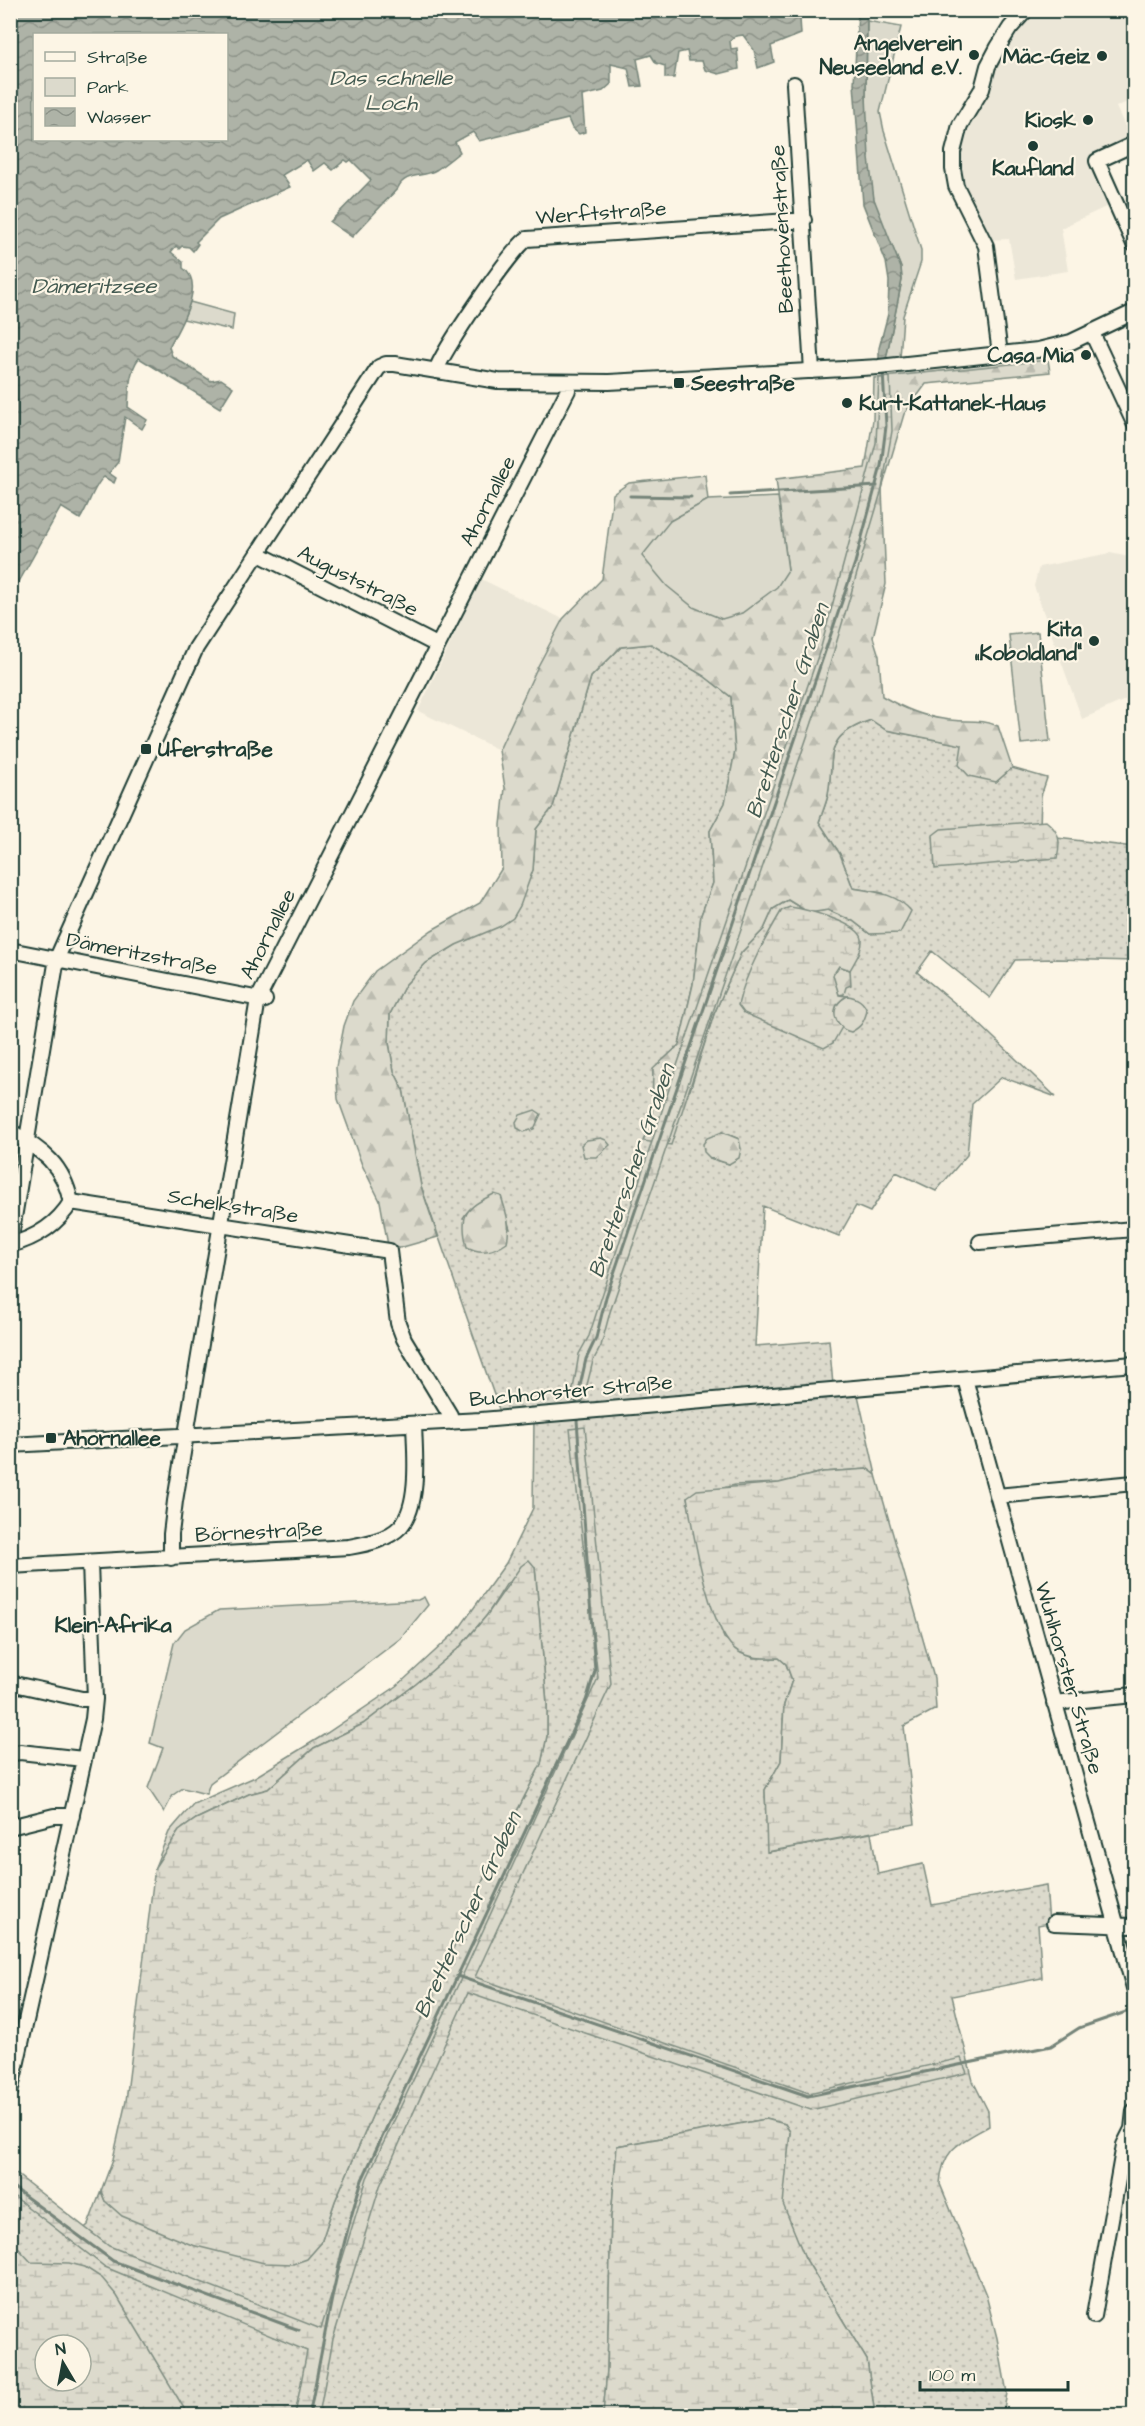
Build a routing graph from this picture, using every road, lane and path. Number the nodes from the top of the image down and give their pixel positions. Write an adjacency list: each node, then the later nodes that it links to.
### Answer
1 (1026, 10): 8 (street)
2 (794, 84): 4 (street, Beethovenstraße)
3 (1134, 144): 5 (street)
4 (804, 220): 9 (street, Werftstraße); 10 (street, Beethovenstraße)
5 (1134, 244)
6 (1134, 312): 7 (street)
7 (1092, 333): 8 (street); 12 (street)
8 (1000, 354): 10 (street)
9 (436, 371): 11 (street); 13 (street)
10 (812, 371): 11 (street)
11 (569, 383): 14 (street, Ahornallee)
12 (1134, 423)
13 (259, 554): 14 (street, Auguststraße); 16 (street)
14 (437, 645): 17 (street, Ahornallee)
15 (10, 950): 16 (street, Dämeritzstraße)
16 (57, 958): 17 (street, Dämeritzstraße); 19 (street)
17 (262, 1000): 21 (street, Ahornallee)
18 (10, 1131): 19 (street)
19 (28, 1142): 20 (street); 24 (street)
20 (71, 1202): 21 (street, Schelkstraße); 24 (street)
21 (222, 1226): 27 (street, Schelkstraße); 29 (street, Ahornallee)
22 (1134, 1230): 23 (street)
23 (980, 1242)
24 (10, 1244)
25 (1134, 1364): 26 (street, Buchhorster Straße)
26 (965, 1379): 27 (street, Buchhorster Straße); 32 (street, Wuhlhorster Straße)
27 (451, 1422): 28 (street, Buchhorster Straße)
28 (414, 1425): 29 (street, Buchhorster Straße); 33 (street, Börnestraße)
29 (187, 1436): 30 (street, Buchhorster Straße); 33 (street, Ahornallee)
30 (10, 1444)
31 (1134, 1483): 32 (street)
32 (997, 1496): 39 (street, Wuhlhorster Straße)
33 (171, 1558): 34 (street, Börnestraße)
34 (90, 1563): 35 (street, Börnestraße); 38 (street)
35 (10, 1566)
36 (10, 1683): 38 (street)
37 (1134, 1695): 39 (street)
38 (95, 1699): 41 (street)
39 (1054, 1703): 45 (street, Wuhlhorster Straße)
40 (10, 1754): 41 (street)
41 (83, 1759): 42 (street)
42 (72, 1816): 43 (street); 48 (street)
43 (10, 1827)
44 (1054, 1923): 45 (street)
45 (1118, 1925): 46 (street); 47 (street, Wuhlhorster Straße)
46 (1134, 1926)
47 (1134, 1988)
48 (14, 2054): 49 (street)
49 (10, 2093)
50 (1134, 2111): 51 (street)
51 (1133, 2129): 52 (street)
52 (1094, 2316)

